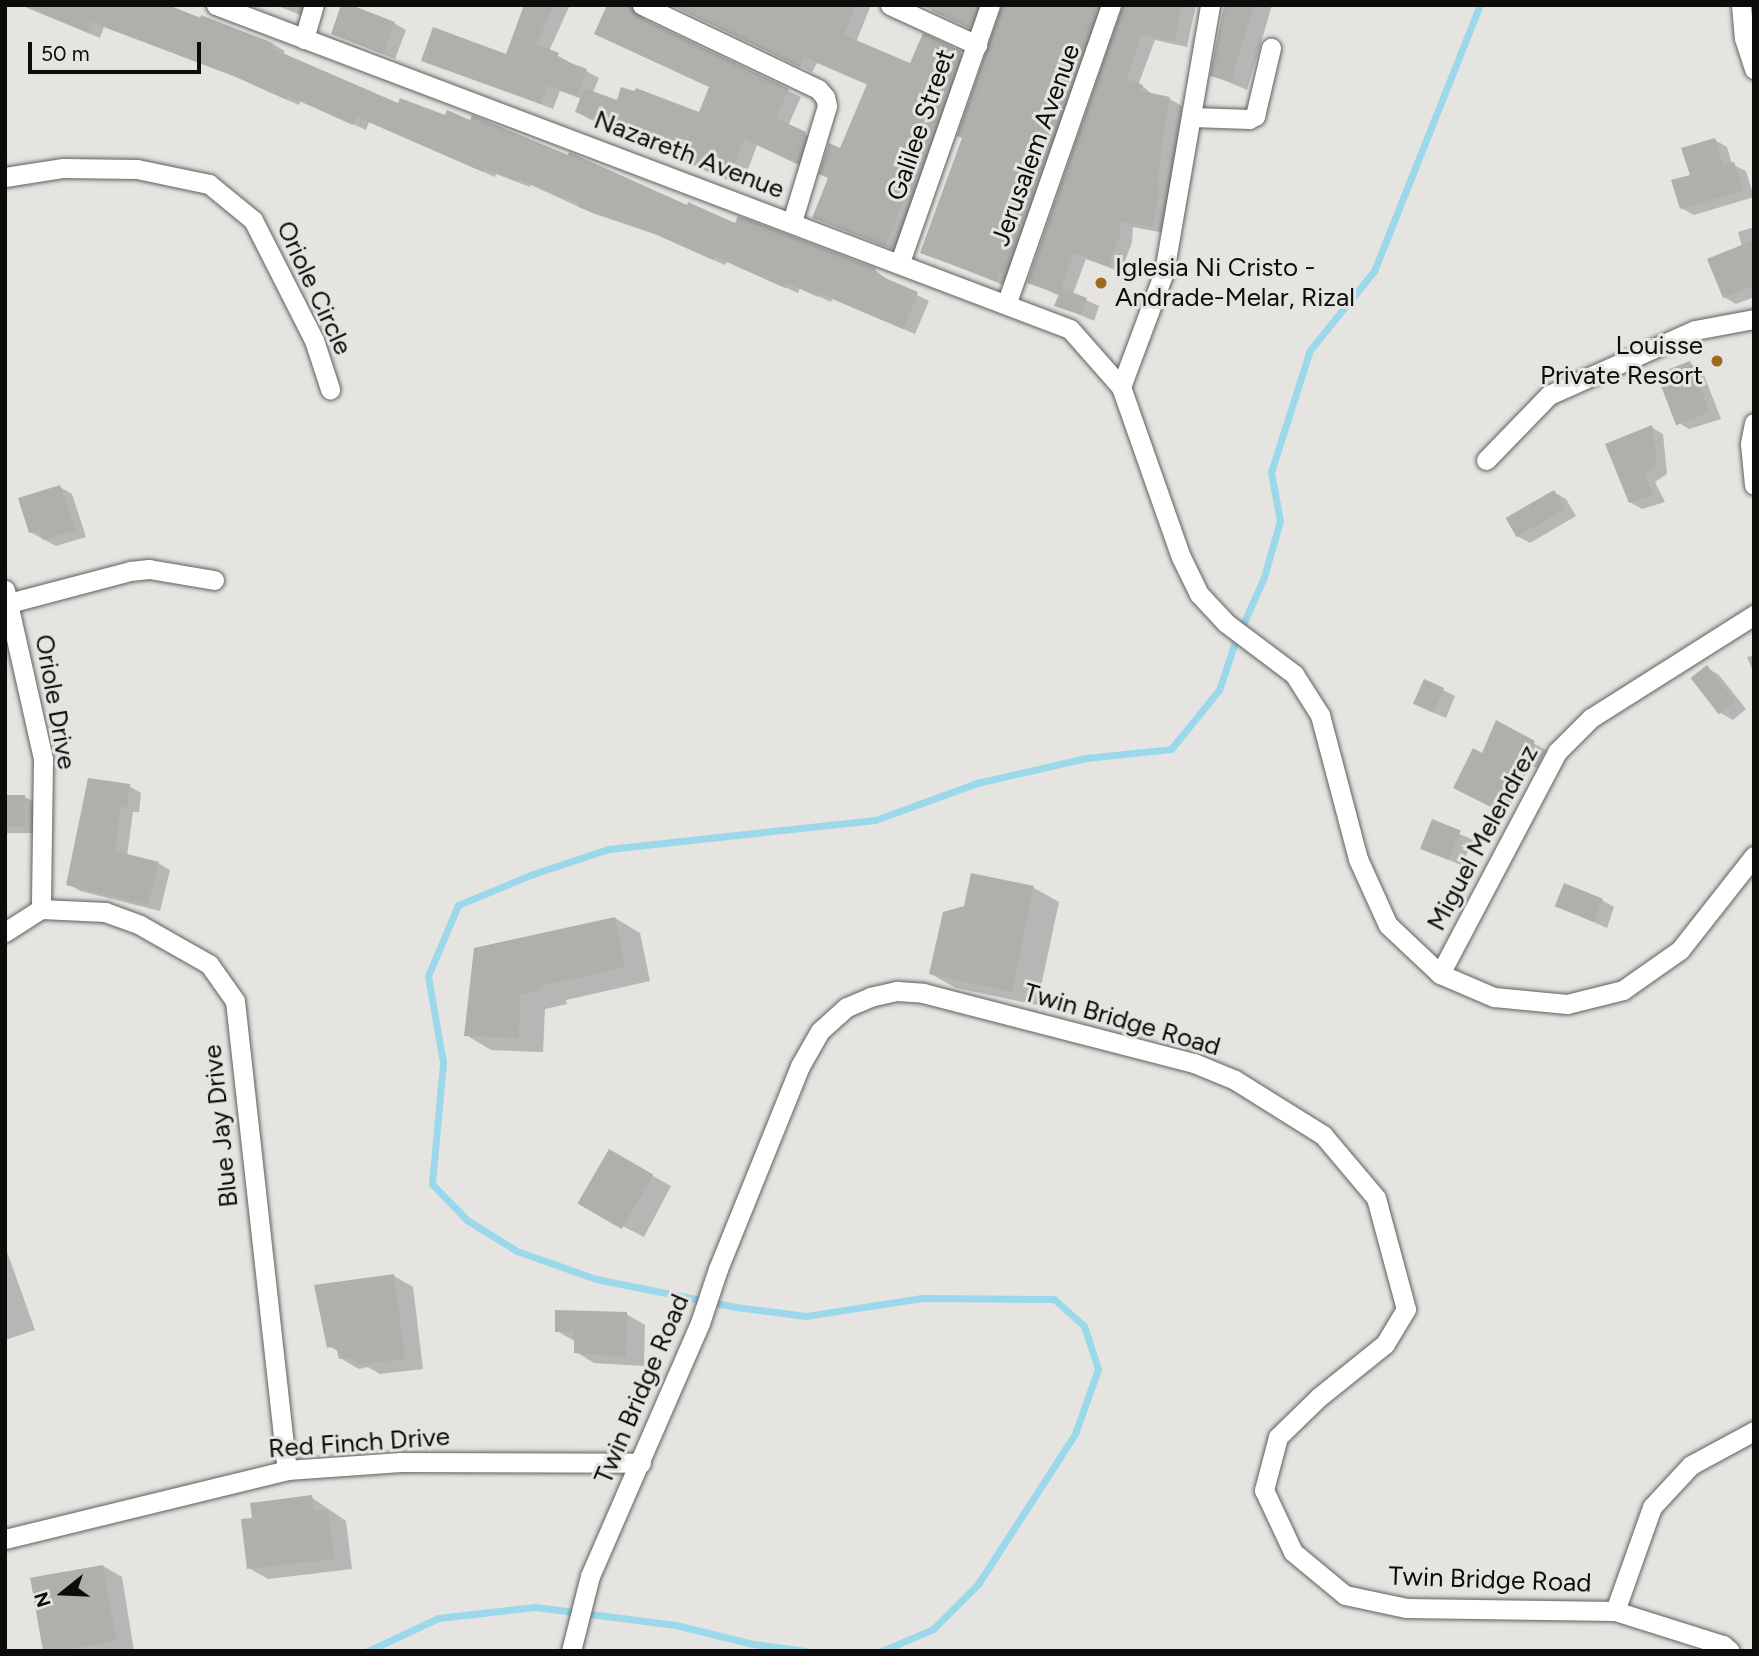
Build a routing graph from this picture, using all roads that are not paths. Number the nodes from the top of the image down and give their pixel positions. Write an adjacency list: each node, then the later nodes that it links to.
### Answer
1 (216, 5): 9 (street, Nazareth Avenue)
2 (314, 5): 9 (street)
3 (642, 5): 15 (street)
4 (890, 5): 10 (street)
5 (990, 5): 10 (street, Galilee Street)
6 (1111, 5): 17 (street, Jerusalem Avenue)
7 (1210, 5): 13 (street)
8 (1741, 5): 12 (street)
9 (304, 38): 15 (street, Nazareth Avenue)
10 (976, 45): 16 (street, Galilee Street)
11 (1271, 48): 13 (street)
12 (1754, 69)
13 (1193, 117): 19 (street)
14 (5, 177): 20 (street, Oriole Circle)
15 (792, 222): 16 (street, Nazareth Avenue)
16 (900, 262): 17 (street, Nazareth Avenue)
17 (1007, 302): 19 (street, Nazareth Avenue)
18 (1754, 319): 22 (street)
19 (1121, 387): 30 (street)
20 (330, 389)
21 (1754, 423): 23 (street)
22 (1486, 460)
23 (1754, 485)
24 (214, 580): 25 (street)
25 (7, 596): 28 (street, Oriole Drive)
26 (1754, 615): 30 (street, Miguel Melendrez)
27 (1754, 856): 30 (street)
28 (41, 909): 29 (street); 33 (street, Blue Jay Drive)
29 (5, 932)
30 (1440, 974)
31 (1754, 1431): 35 (street)
32 (641, 1463): 33 (street, Red Finch Drive); 35 (street, Twin Bridge Road); 36 (street, Twin Bridge Road)
33 (287, 1469): 34 (street, Red Finch Drive)
34 (5, 1539)
35 (1615, 1611): 37 (street, Twin Bridge Road)
36 (570, 1651)
37 (1730, 1651)

